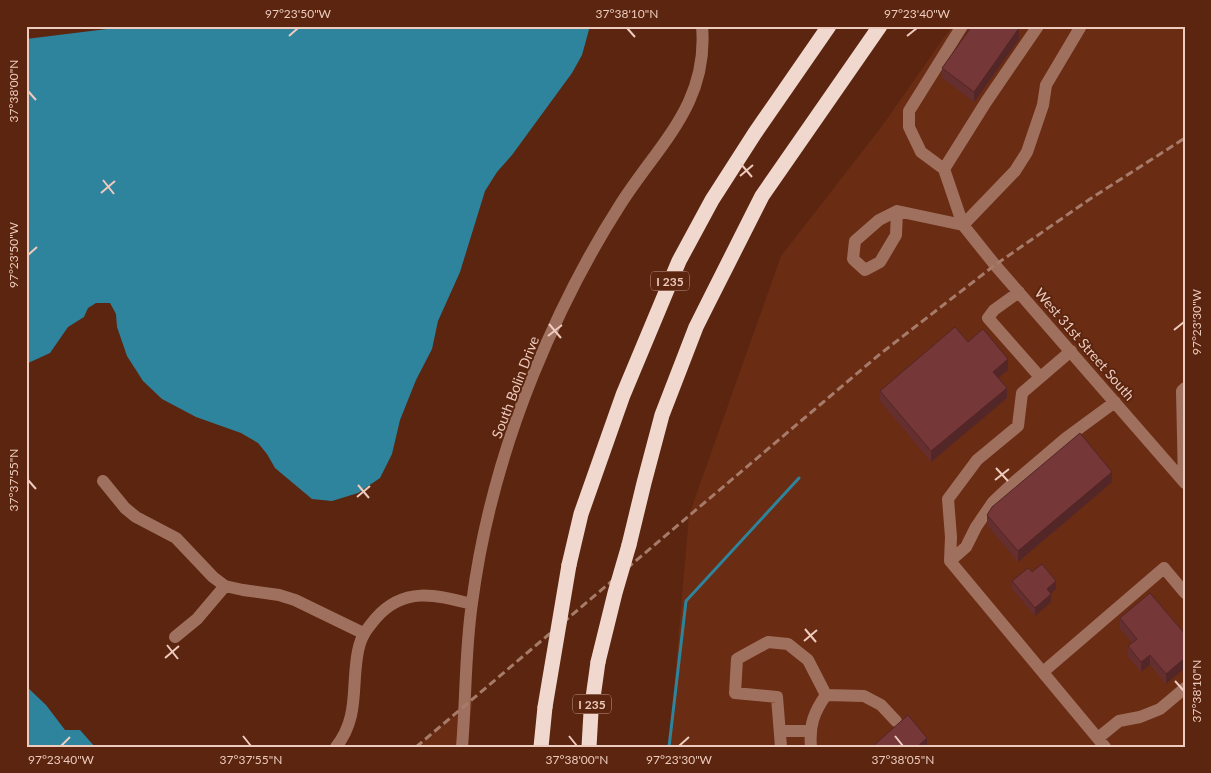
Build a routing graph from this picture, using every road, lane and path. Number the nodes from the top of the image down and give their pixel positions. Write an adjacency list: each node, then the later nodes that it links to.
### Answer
1 (702, 26): 20 (street, South Bolin Drive)
2 (829, 26): 32 (highway, I 235, bridge)
3 (880, 26): 33 (highway, I 235, bridge)
4 (962, 26): 7 (street)
5 (1038, 26): 7 (street)
6 (1081, 26): 9 (street)
7 (944, 169): 9 (street)
8 (897, 211): 8 (street); 9 (street)
9 (963, 225): 10 (street, West 31st Street South)
10 (1019, 292): 11 (street, West 31st Street South); 12 (street)
11 (1071, 351): 12 (street); 14 (street, West 31st Street South)
12 (1040, 377): 17 (street)
13 (1185, 388): 16 (street)
14 (1115, 402): 16 (street, West 31st Street South); 17 (street)
15 (103, 481): 18 (street)
16 (1184, 483)
17 (950, 561): 23 (street)
18 (226, 586): 21 (street); 22 (street)
19 (1185, 593): 23 (street)
20 (472, 604): 21 (street); 31 (street, South Bolin Drive)
21 (363, 633): 30 (street)
22 (174, 637)
23 (1043, 672): 29 (street)
24 (1185, 688): 29 (street)
25 (826, 695): 26 (street); 27 (street); 28 (street)
26 (896, 721)
27 (780, 731): 28 (street); 34 (street)
28 (811, 732): 35 (street)
29 (1102, 742)
30 (336, 747)
31 (462, 747)
32 (540, 747)
33 (589, 747)
34 (781, 747)
35 (811, 747)

